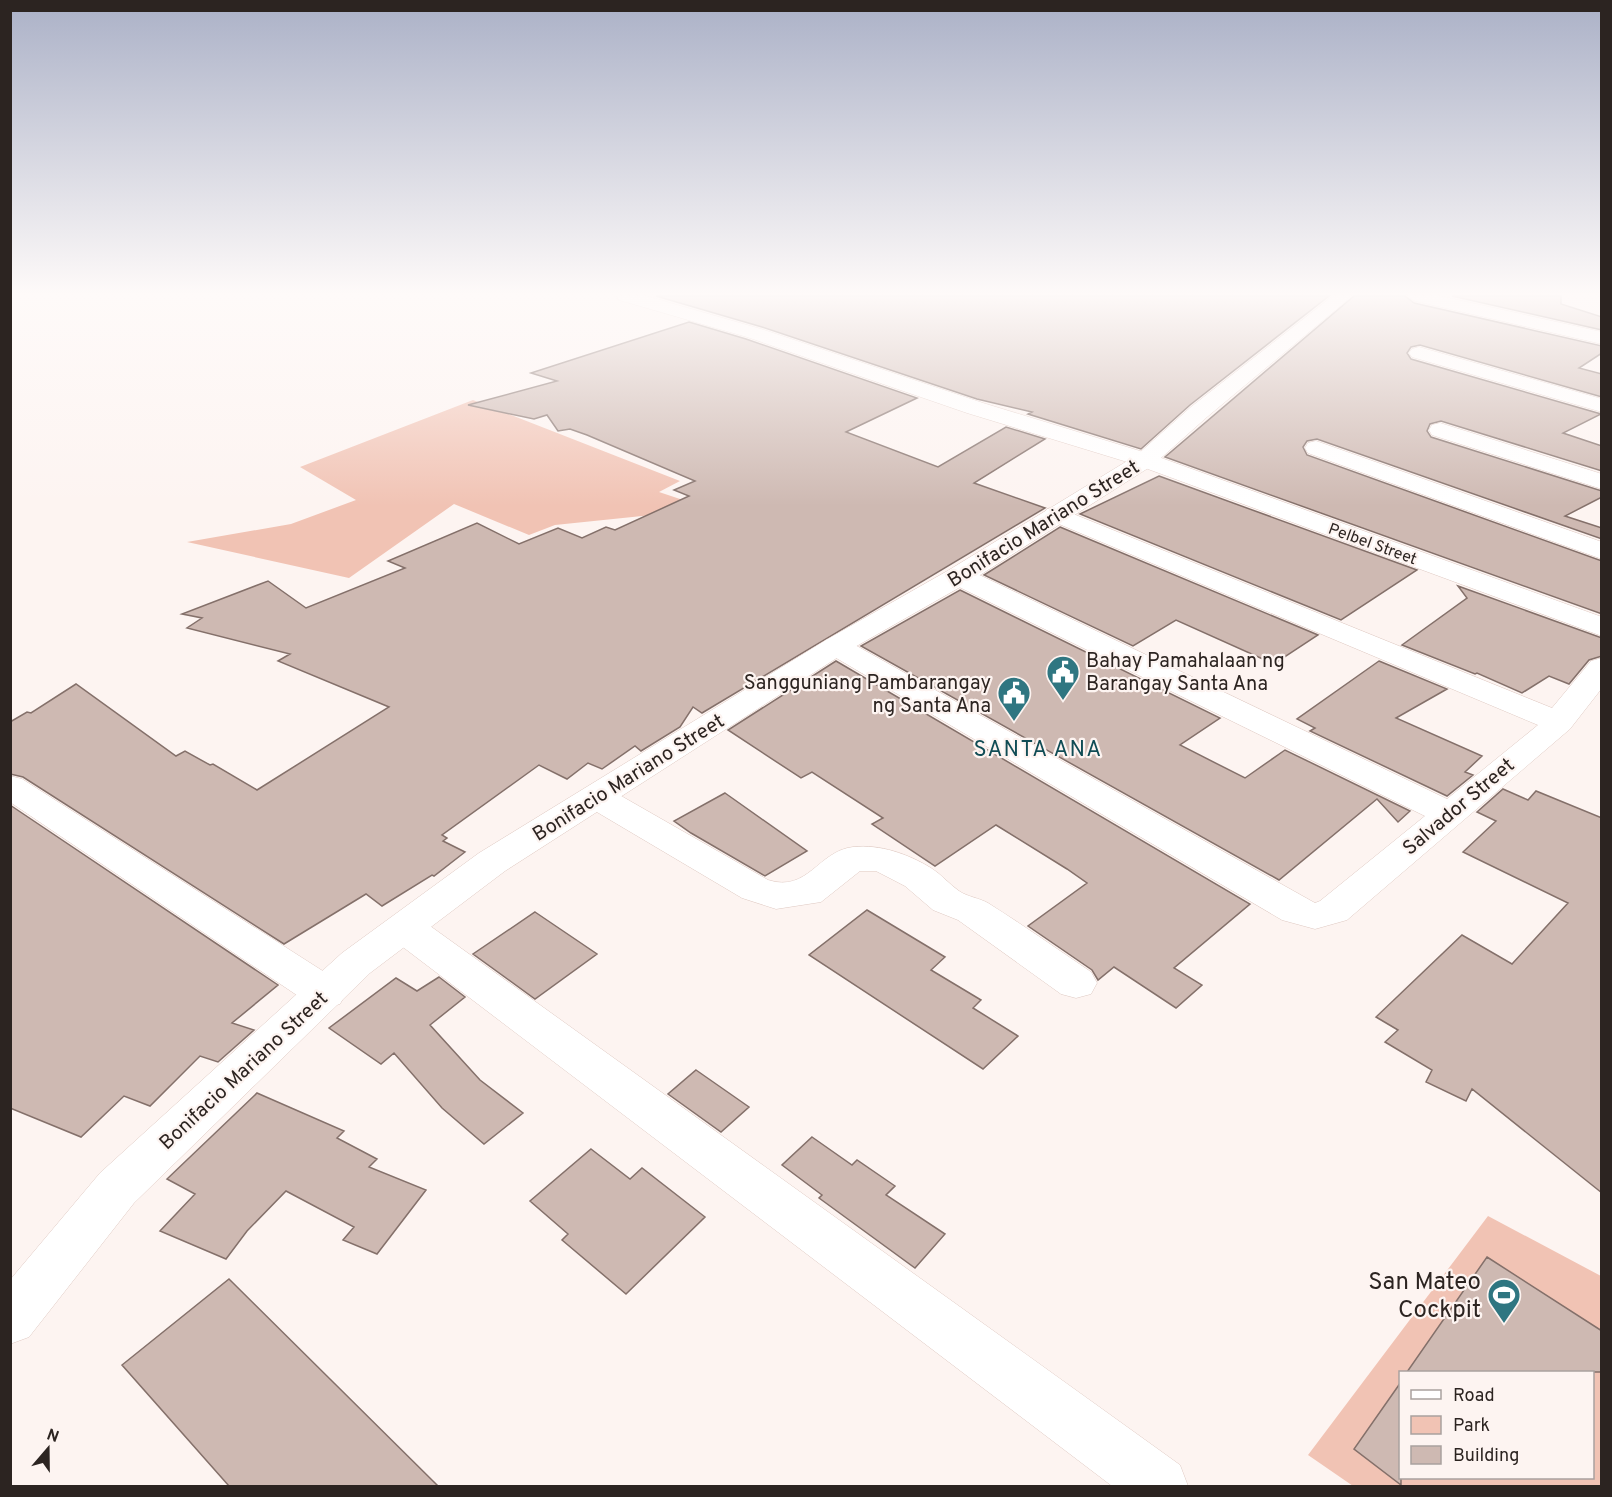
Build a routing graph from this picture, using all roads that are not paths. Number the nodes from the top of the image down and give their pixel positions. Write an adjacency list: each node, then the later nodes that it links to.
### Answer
1 (851, 366): 7 (street, Pelbel Street)
2 (1257, 366): 7 (street, Bonifacio Mariano Street)
3 (1463, 366): 4 (street)
4 (1602, 406)
5 (1440, 430): 8 (street)
6 (1316, 448): 10 (street)
7 (1145, 460): 9 (street, Bonifacio Mariano Street); 12 (street, Pelbel Street)
8 (1602, 482)
9 (1056, 514): 11 (street, Bonifacio Mariano Street); 15 (street)
10 (1602, 550)
11 (959, 576): 13 (street, Bonifacio Mariano Street); 18 (street)
12 (1602, 627)
13 (836, 646): 17 (street, Bonifacio Mariano Street); 18 (street, Salvador Street)
14 (1602, 666): 15 (street, Salvador Street)
15 (1559, 722): 18 (street, Salvador Street)
16 (10, 786): 21 (street)
17 (597, 797): 19 (street, Bonifacio Mariano Street); 20 (street)
18 (1448, 813)
19 (405, 928): 21 (street, Bonifacio Mariano Street); 23 (street)
20 (1076, 983)
21 (325, 993): 22 (street, Bonifacio Mariano Street)
22 (10, 1320)
23 (1159, 1486)

